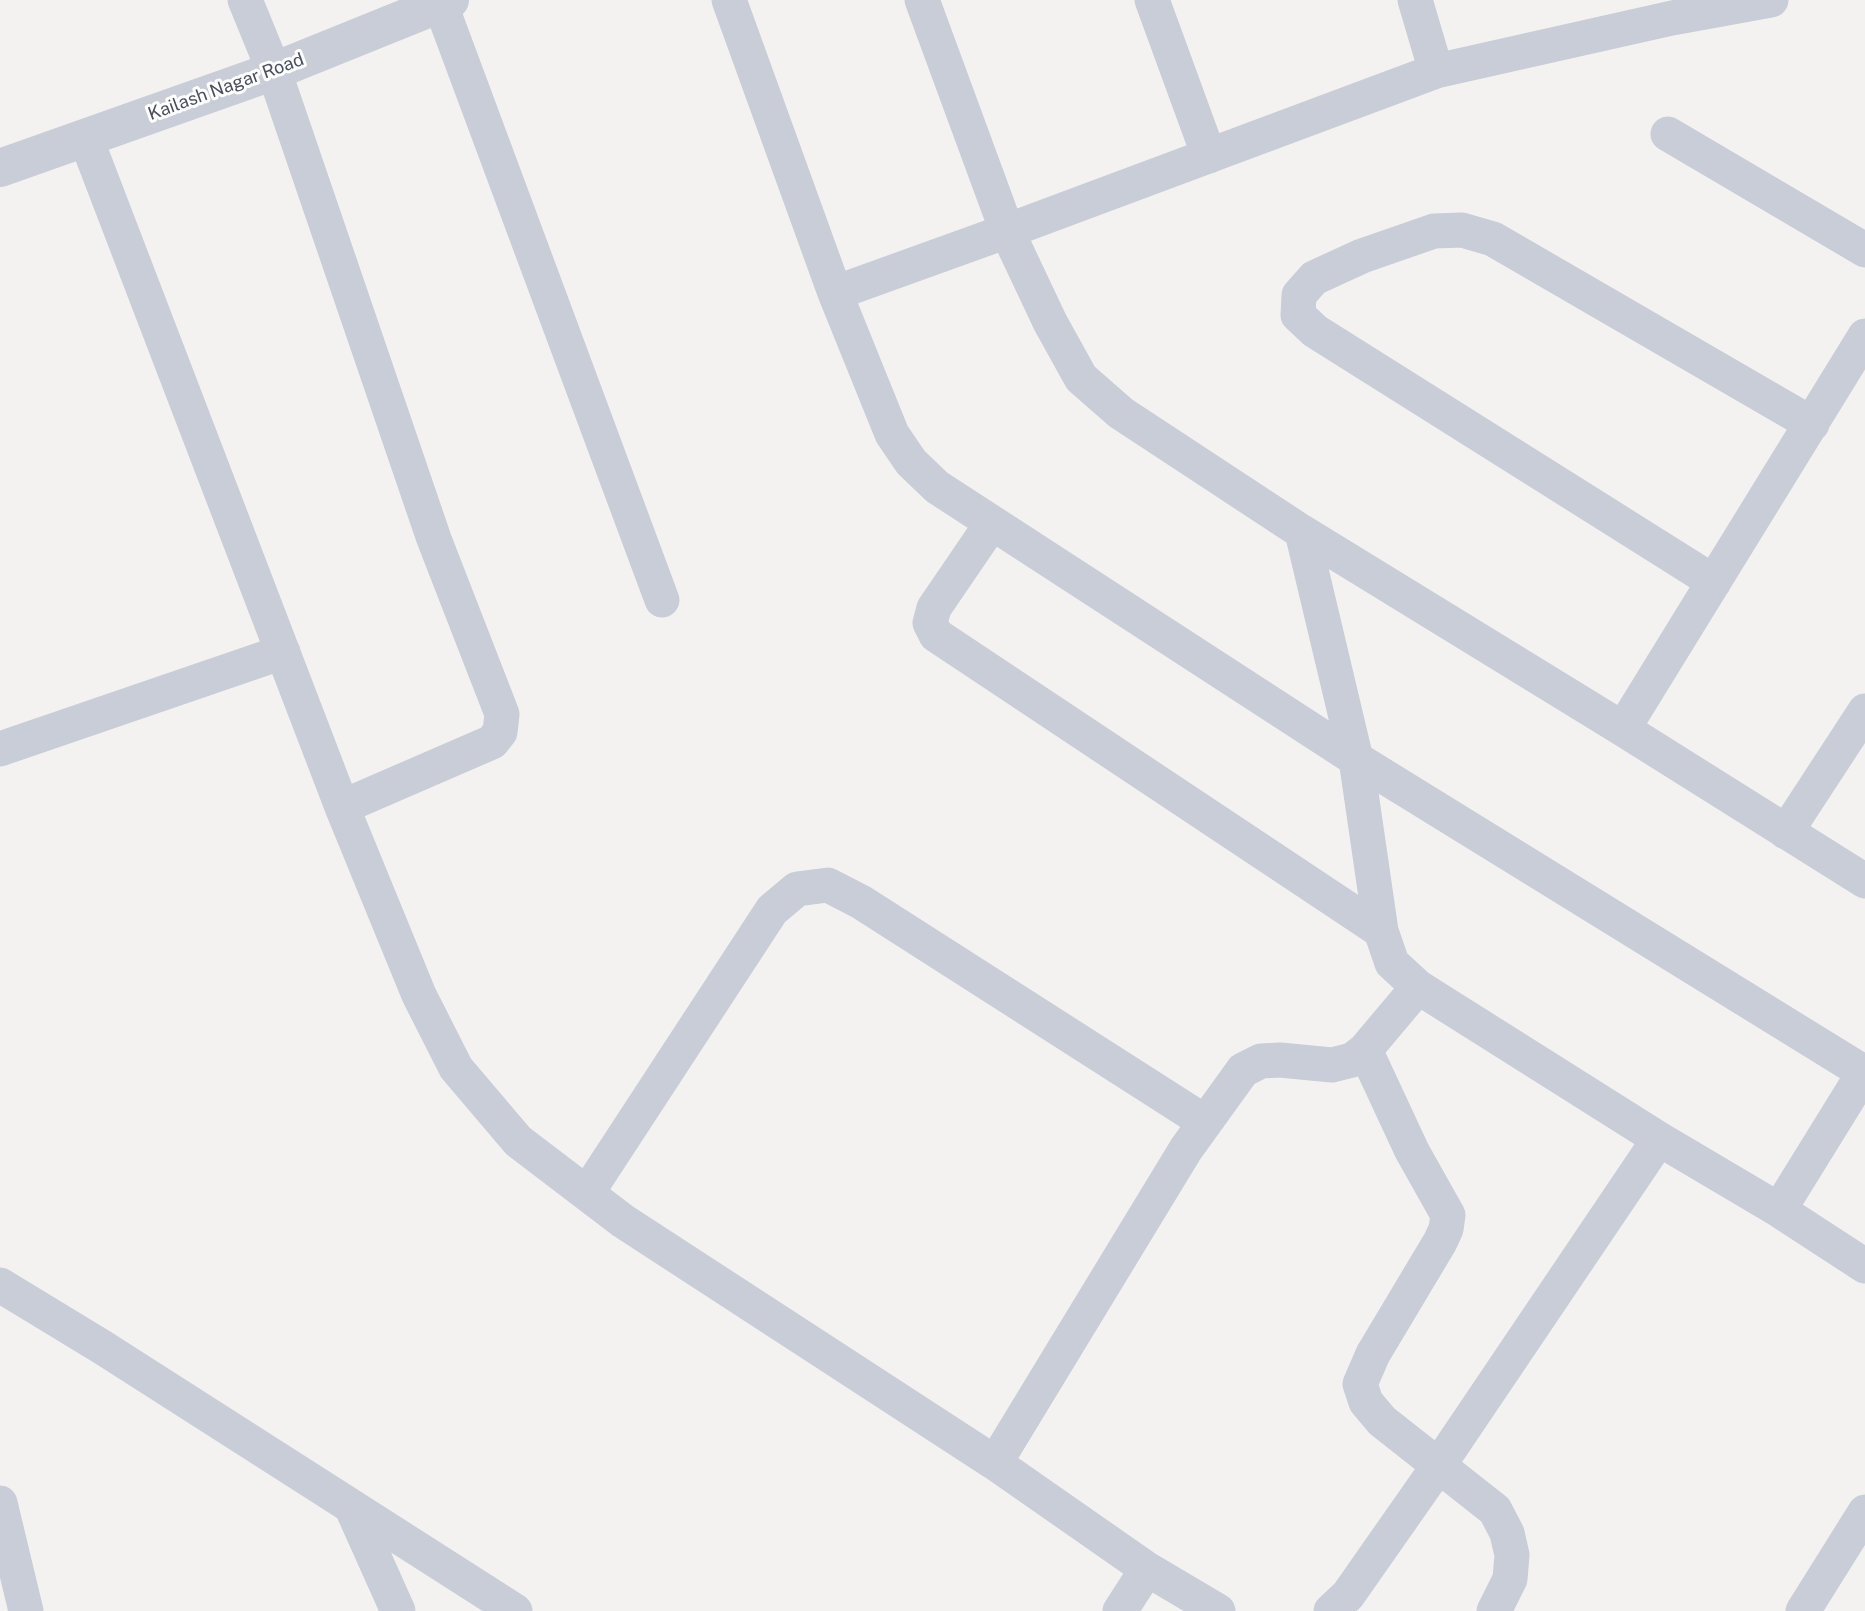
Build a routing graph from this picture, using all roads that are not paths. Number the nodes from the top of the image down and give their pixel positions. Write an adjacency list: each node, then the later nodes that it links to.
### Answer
1 (245, 0): 9 (street)
2 (729, 0): 17 (street)
3 (922, 0): 15 (street)
4 (1152, 0): 13 (street)
5 (1415, 0): 10 (street)
6 (1771, 0): 8 (street)
7 (445, 2): 9 (street, Kailash Nagar Road); 23 (street)
8 (1669, 9): 10 (street)
9 (274, 71): 12 (street, Kailash Nagar Road); 29 (street)
10 (1436, 71): 13 (street)
11 (1668, 134): 16 (street)
12 (86, 139): 14 (street, Kailash Nagar Road); 24 (street)
13 (1209, 156): 15 (street)
14 (0, 168)
15 (1007, 231): 17 (street); 21 (street)
16 (1865, 250)
17 (835, 293): 20 (street)
18 (1865, 336): 19 (street)
19 (1812, 424): 22 (street); 22 (street)
20 (992, 523): 28 (street); 32 (street)
21 (1302, 531): 26 (street); 28 (street)
22 (1714, 582): 26 (street)
23 (662, 600)
24 (284, 652): 27 (street); 29 (street)
25 (1865, 711): 30 (street)
26 (1623, 729): 30 (street)
27 (0, 749)
28 (1356, 758): 32 (street); 35 (street)
29 (342, 807): 38 (street)
30 (1786, 832): 31 (street)
31 (1865, 881)
32 (1381, 931): 33 (street)
33 (1418, 987): 34 (street); 37 (street)
34 (1365, 1050): 36 (street); 43 (street)
35 (1865, 1072): 39 (street)
36 (1205, 1122): 38 (street); 42 (street)
37 (1658, 1139): 39 (street); 43 (street)
38 (587, 1193): 42 (street)
39 (1779, 1210): 40 (street)
40 (1865, 1266)
41 (0, 1285): 45 (street)
42 (995, 1462): 47 (street)
43 (1439, 1465): 49 (street); 55 (street)
44 (0, 1503): 48 (street)
45 (351, 1506): 51 (street); 52 (street)
46 (1865, 1512): 56 (street)
47 (1147, 1569): 53 (street); 54 (street)
48 (23, 1601): 50 (street)
49 (1351, 1606)
50 (54, 1611)
51 (398, 1611)
52 (514, 1611)
53 (1121, 1611)
54 (1217, 1611)
55 (1494, 1611)
56 (1803, 1611)

